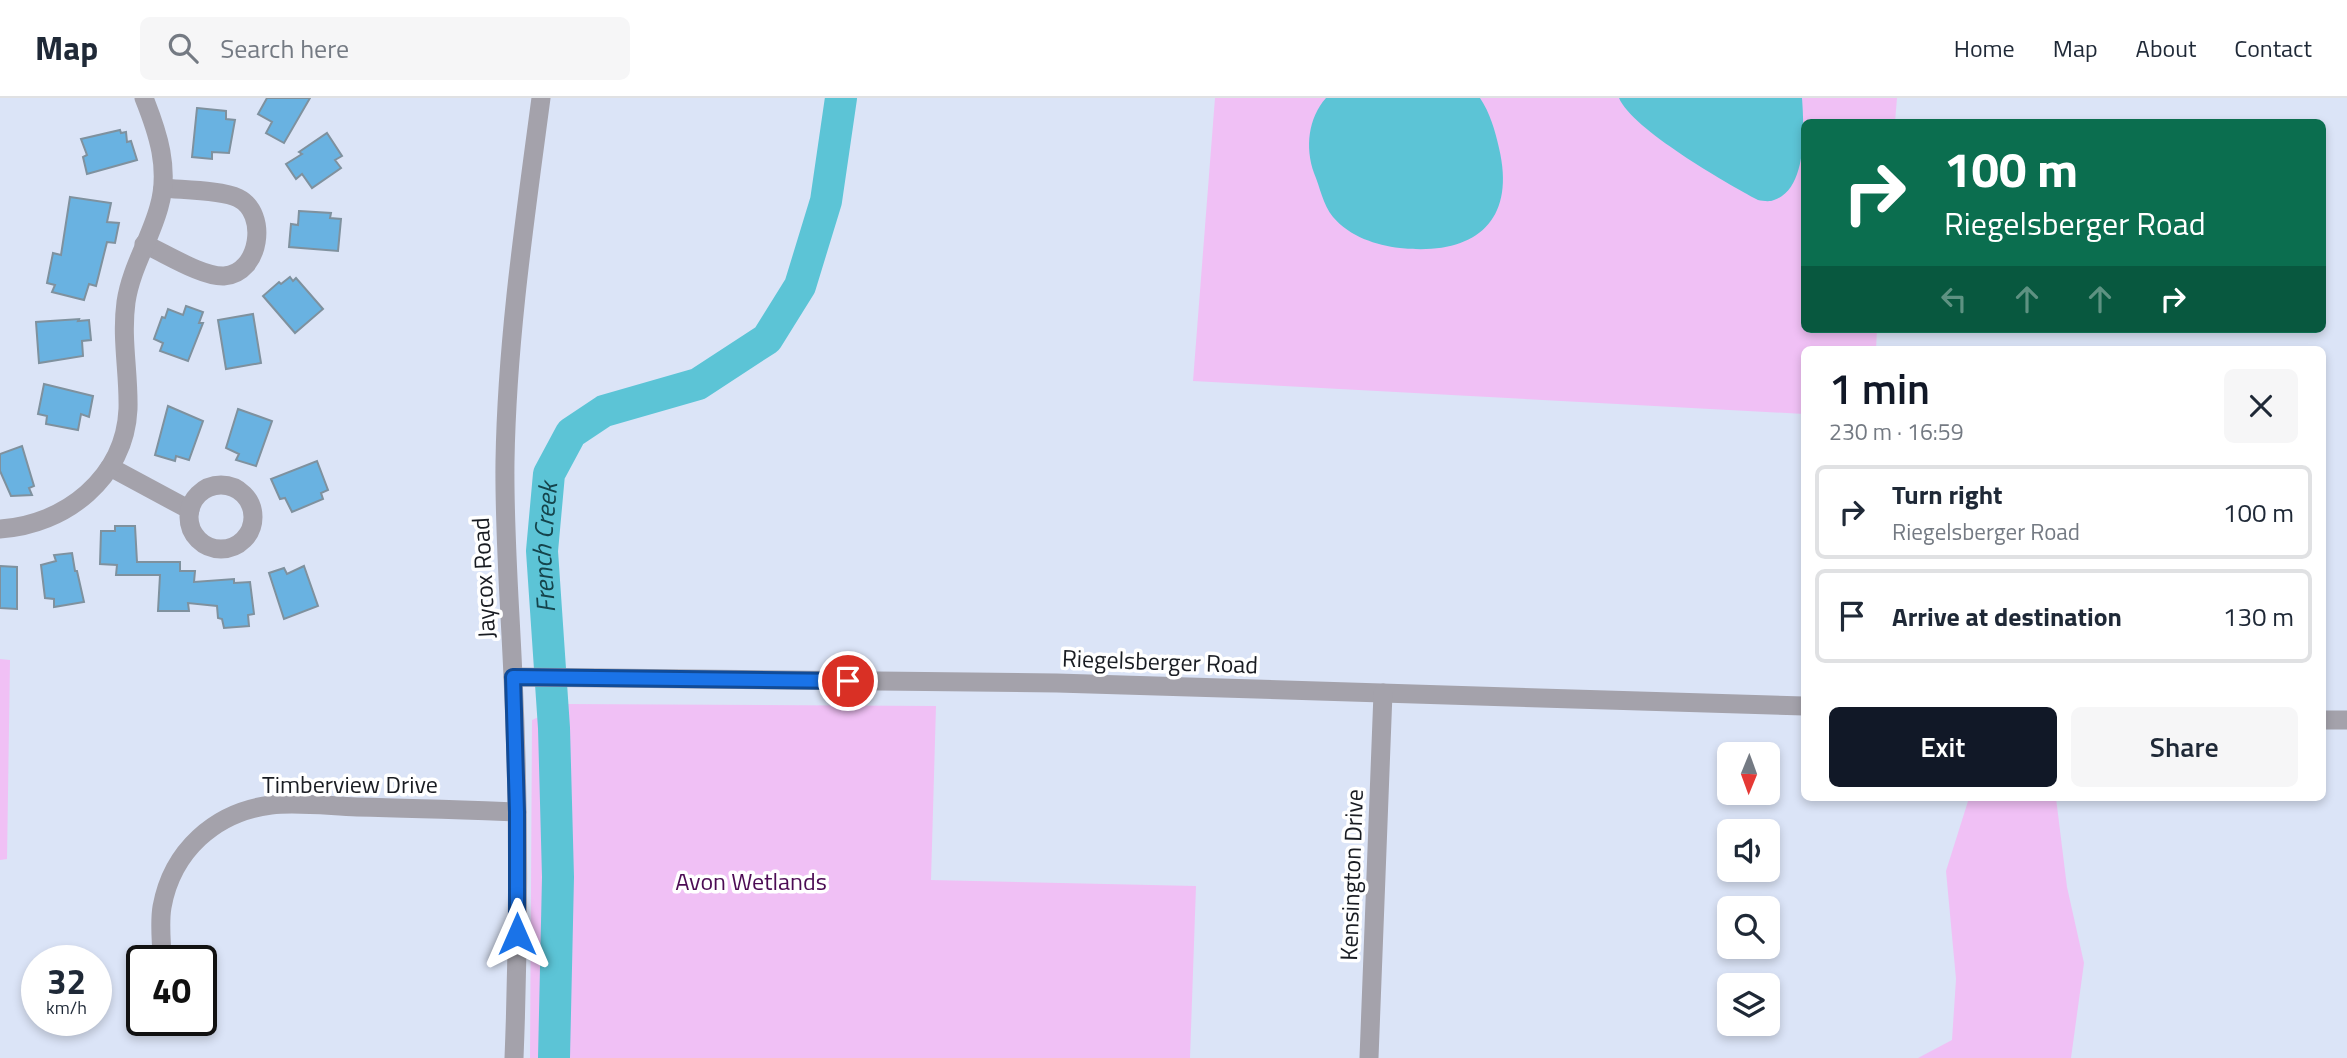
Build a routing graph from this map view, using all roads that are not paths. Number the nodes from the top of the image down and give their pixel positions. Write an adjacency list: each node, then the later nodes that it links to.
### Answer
1 (144, 98): 3 (street)
2 (541, 98): 8 (street, Jaycox Road)
3 (163, 188): 4 (street); 4 (street)
4 (144, 244): 5 (street)
5 (110, 467): 6 (street); 7 (street)
6 (190, 510)
7 (0, 529)
8 (513, 677): 9 (street, Riegelsberger Road); 13 (street, Jaycox Road)
9 (1383, 693): 10 (street, Riegelsberger Road); 16 (street, Kensington Drive)
10 (1801, 706)
11 (2326, 720): 12 (street)
12 (2347, 720)
13 (517, 812): 14 (street, Timberview Drive); 15 (street, Jaycox Road)
14 (162, 945)
15 (514, 1058)
16 (1369, 1058)

